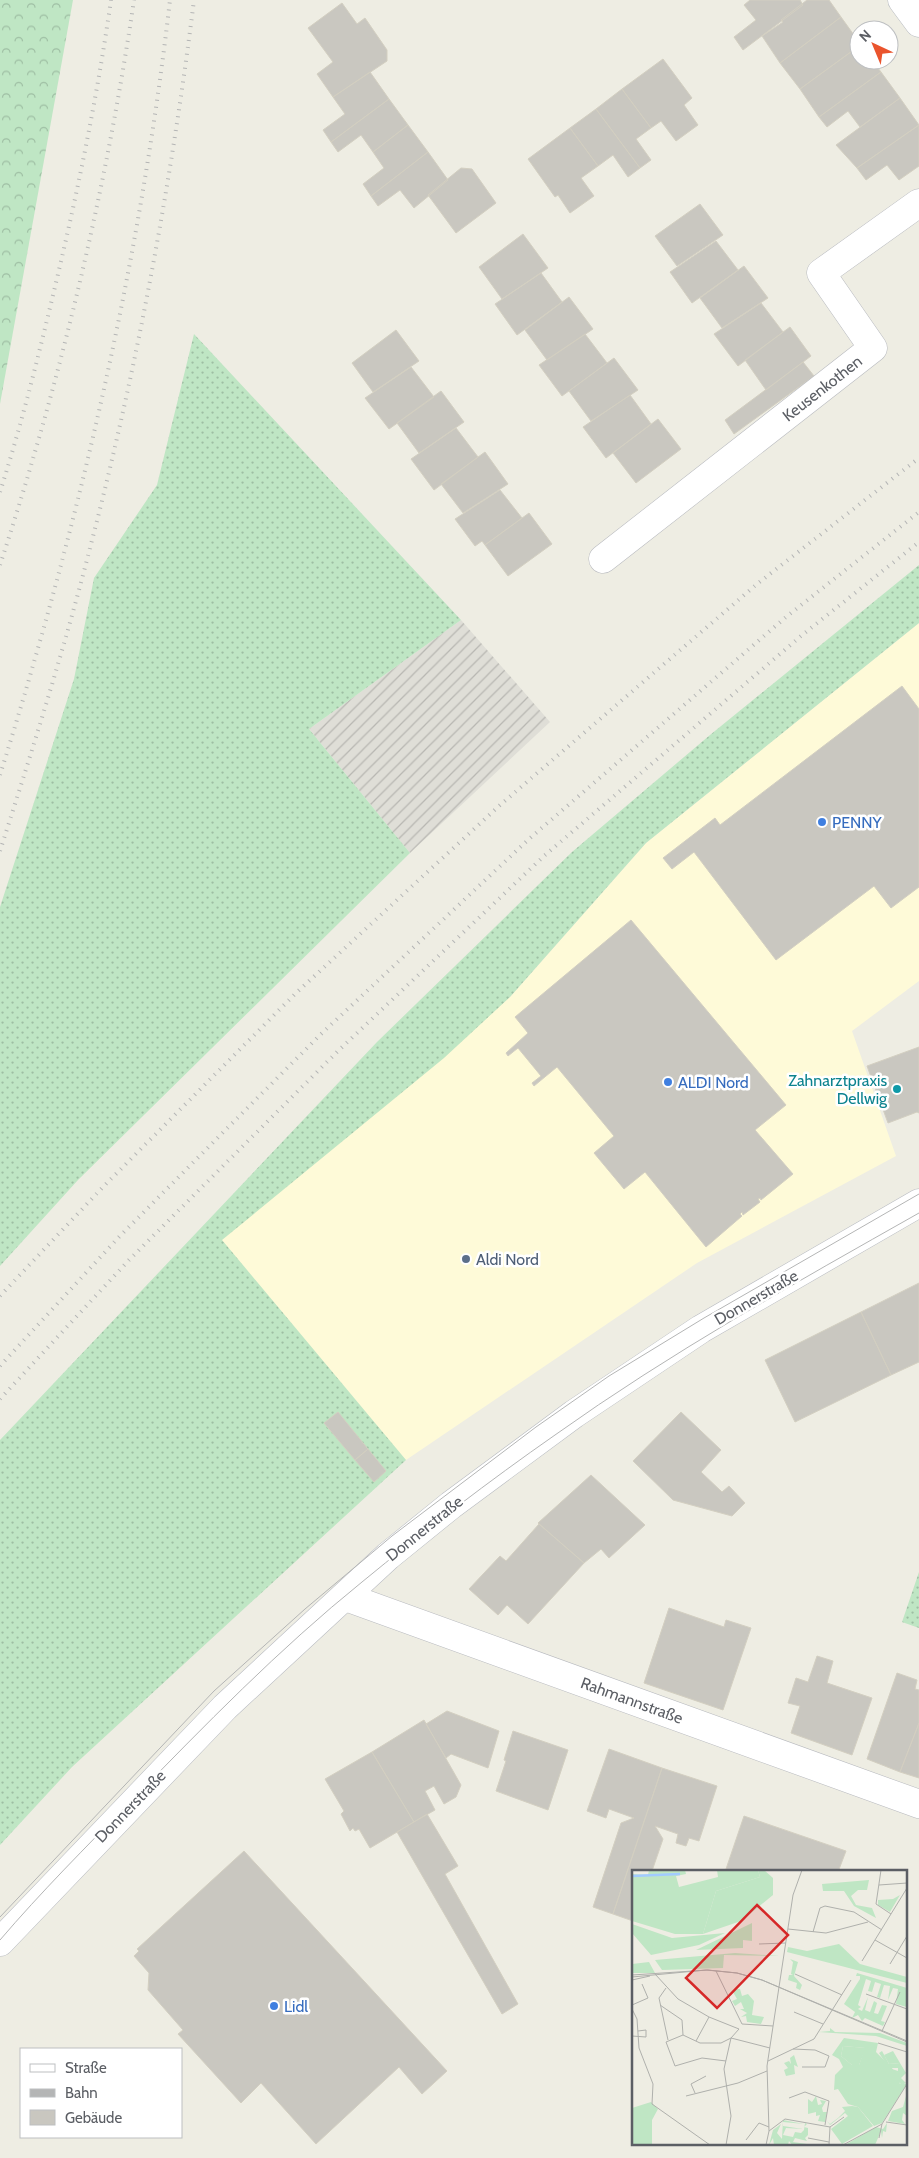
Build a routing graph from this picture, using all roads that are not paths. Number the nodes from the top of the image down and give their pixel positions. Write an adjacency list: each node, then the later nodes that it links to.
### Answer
1 (902, 0): 2 (main road)
2 (919, 23)
3 (919, 203): 4 (main road, Keusenkothen)
4 (603, 559)
5 (919, 1203): 6 (main road, Donnerstraße)
6 (346, 1597): 7 (main road, Rahmannstraße); 8 (main road, Donnerstraße)
7 (919, 1804)
8 (0, 1942)

